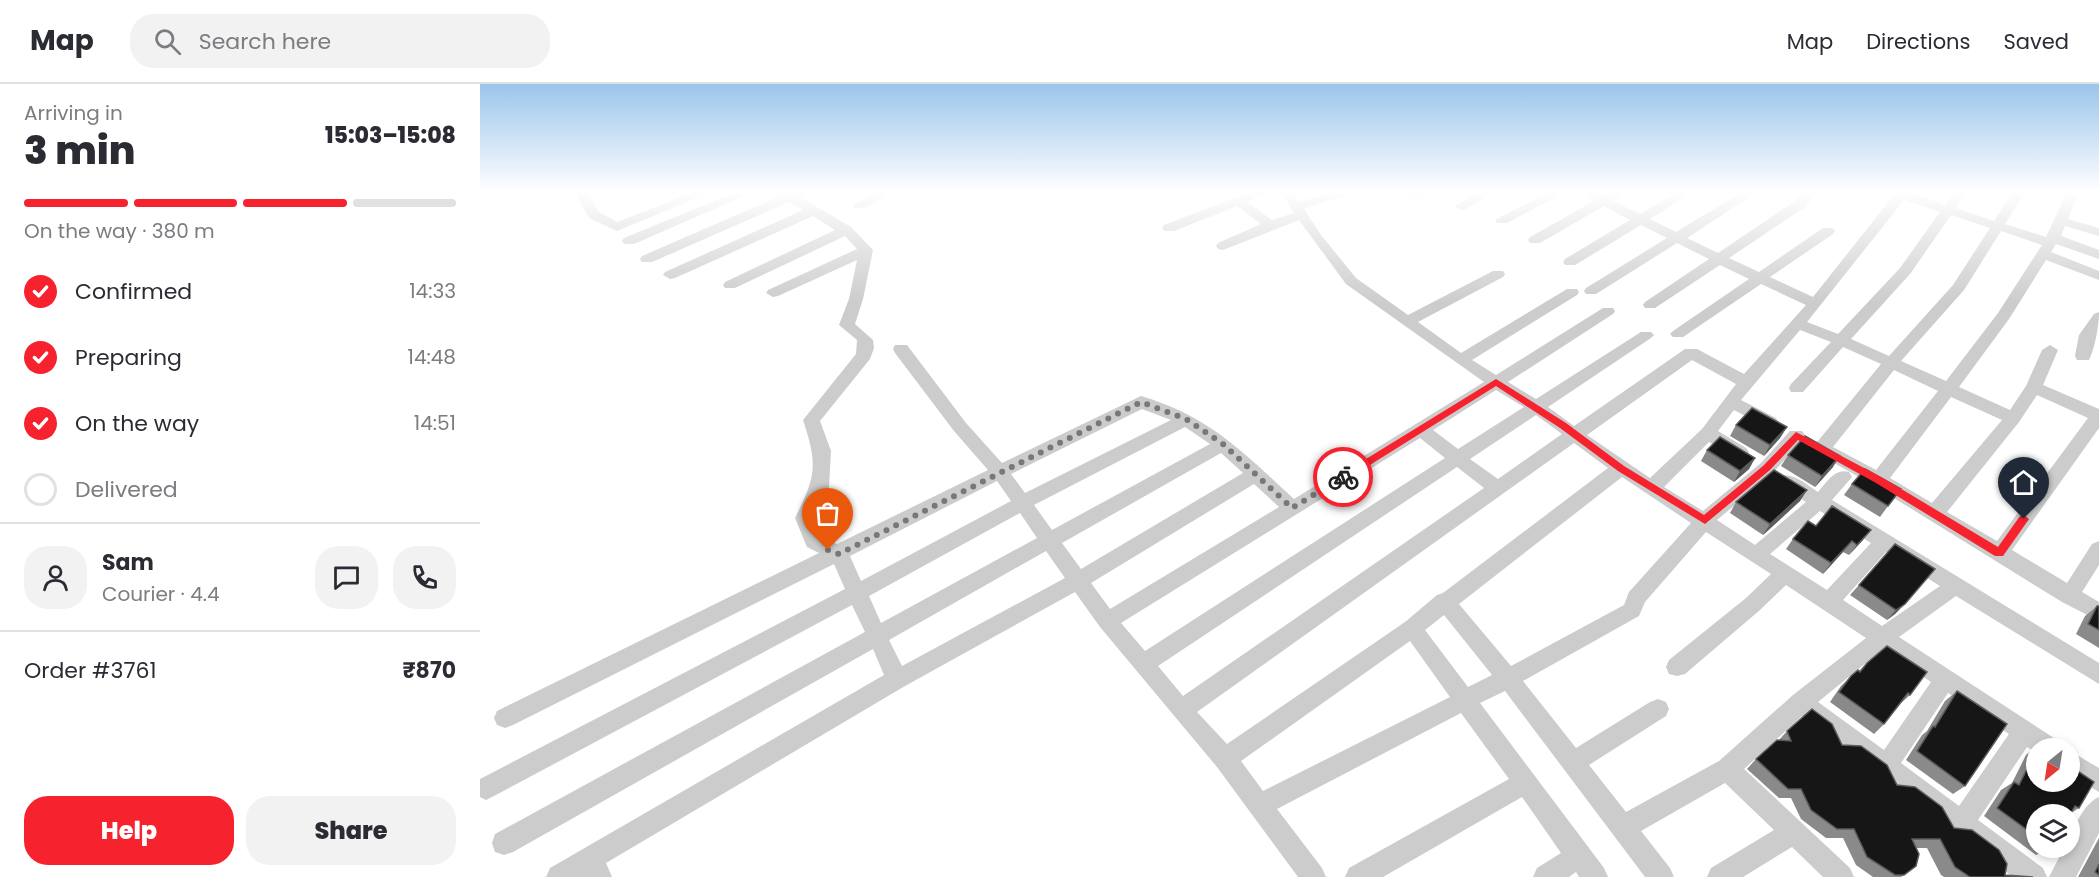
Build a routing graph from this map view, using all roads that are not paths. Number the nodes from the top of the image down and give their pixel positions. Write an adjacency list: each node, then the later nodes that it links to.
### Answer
1 (658, 229): 20 (street)
2 (714, 229): 25 (street)
3 (773, 229): 29 (street)
4 (1261, 229): 22 (street)
5 (1313, 229): 40 (street)
6 (1554, 229): 19 (street)
7 (1625, 229): 27 (street)
8 (1659, 229): 18 (street)
9 (1692, 229): 18 (street)
10 (1763, 229): 26 (street)
11 (1872, 229): 36 (street)
12 (1935, 229): 44 (street)
13 (1994, 229): 49 (street)
14 (2004, 229): 21 (street)
15 (2057, 229): 21 (street)
16 (846, 230): 23 (street); 32 (street)
17 (1828, 231): 31 (street)
18 (1678, 238): 26 (street); 33 (street)
19 (1535, 240)
20 (629, 241)
21 (2049, 245): 24 (street); 30 (street); 54 (street)
22 (1223, 246)
23 (866, 250): 35 (street); 84 (street)
24 (2099, 255)
25 (647, 259)
26 (1719, 259): 31 (street); 37 (street)
27 (1570, 262)
28 (1498, 274): 40 (street)
29 (670, 275)
30 (2099, 276)
31 (1760, 278): 36 (street); 42 (street)
32 (730, 285)
33 (1591, 291)
34 (1572, 292): 48 (street)
35 (773, 294)
36 (1815, 304): 41 (street)
37 (1650, 305)
38 (1608, 311): 50 (street)
39 (2099, 318): 47 (street)
40 (1408, 321): 48 (street)
41 (1797, 324): 44 (street); 51 (street)
42 (1678, 334)
43 (1646, 335): 56 (street)
44 (1841, 340): 49 (street); 53 (street)
45 (901, 349): 69 (street)
46 (2050, 350): 52 (street)
47 (2083, 357)
48 (1461, 360): 50 (street)
49 (1891, 363): 54 (street); 65 (street)
50 (1496, 381): 56 (street); 60 (street)
51 (1746, 382): 55 (street); 62 (street)
52 (2034, 387): 57 (street); 58 (street)
53 (1797, 388)
54 (1949, 390): 58 (street); 72 (street)
55 (1732, 402): 61 (street); 63 (street)
56 (1536, 407): 62 (street); 66 (street)
57 (2099, 416): 83 (street)
58 (2013, 418): 78 (street)
59 (1186, 419): 64 (street); 69 (street); 76 (street)
60 (1421, 430): 66 (street); 77 (street)
61 (1708, 433): 68 (street); 73 (street)
62 (1577, 435): 67 (street); 74 (street)
63 (1796, 435): 65 (street); 68 (street)
64 (1223, 444): 70 (street); 80 (street)
65 (1822, 448): 72 (street)
66 (1457, 457): 74 (street); 98 (street)
67 (1621, 468): 73 (street); 91 (street)
68 (1767, 468): 75 (street); 79 (street)
69 (1000, 472): 76 (street); 84 (street)
70 (1255, 475): 77 (street); 87 (street)
71 (1843, 477): 75 (street)
72 (1879, 480): 78 (street)
73 (1652, 488): 79 (street)
74 (1498, 489): 107 (street)
75 (1819, 502): 81 (street); 85 (street)
76 (1021, 504): 80 (street); 89 (street)
77 (1292, 508): 94 (street)
78 (1935, 513): 83 (street)
79 (1705, 520): 85 (street); 101 (street)
80 (1050, 542): 87 (street); 96 (street)
81 (1884, 542): 88 (street); 92 (street)
82 (2099, 549): 90 (street)
83 (1999, 553): 90 (street)
84 (839, 554): 89 (street); 108 (street)
85 (1756, 555): 86 (street)
86 (1785, 573): 92 (street); 99 (street)
87 (1077, 581): 94 (street); 102 (street)
88 (1956, 585): 97 (street); 100 (street)
89 (858, 592): 96 (street); 118 (street)
90 (2069, 596): 93 (street)
91 (1444, 601): 95 (street); 101 (street)
92 (1829, 602): 97 (street)
93 (2099, 612)
94 (1107, 621): 98 (street)
95 (1413, 628): 104 (street); 111 (street)
96 (877, 638): 102 (street); 124 (street)
97 (1882, 638): 103 (street); 105 (street)
98 (1143, 664): 107 (street)
99 (1677, 667)
100 (2099, 674)
101 (1508, 678): 104 (street); 112 (street)
102 (897, 679): 126 (street)
103 (1945, 679): 109 (street); 113 (street)
104 (1465, 700): 117 (street); 119 (street)
105 (1801, 702): 113 (street); 114 (street)
106 (1658, 709): 112 (street)
107 (1181, 711): 111 (street)
108 (505, 718)
109 (2024, 732): 110 (street); 121 (street)
110 (2033, 738)
111 (1225, 759): 119 (street)
112 (1573, 762): 122 (street)
113 (1887, 765): 121 (street)
114 (1727, 769): 122 (street); 123 (street)
115 (2080, 769): 116 (street)
116 (2099, 781)
117 (1526, 782): 125 (street); 129 (street)
118 (486, 788)
119 (1261, 805): 128 (street)
120 (2099, 809): 136 (street)
121 (1963, 822): 135 (street)
122 (1623, 827): 132 (street)
123 (1792, 833): 133 (street); 134 (street)
124 (504, 843)
125 (1579, 856): 130 (street); 131 (street)
126 (596, 868): 127 (street)
127 (559, 877)
128 (1313, 877)
129 (1358, 877)
130 (1546, 877)
131 (1595, 877)
132 (1661, 877)
133 (1720, 877)
134 (1841, 877)
135 (2034, 877)
136 (2062, 877)

